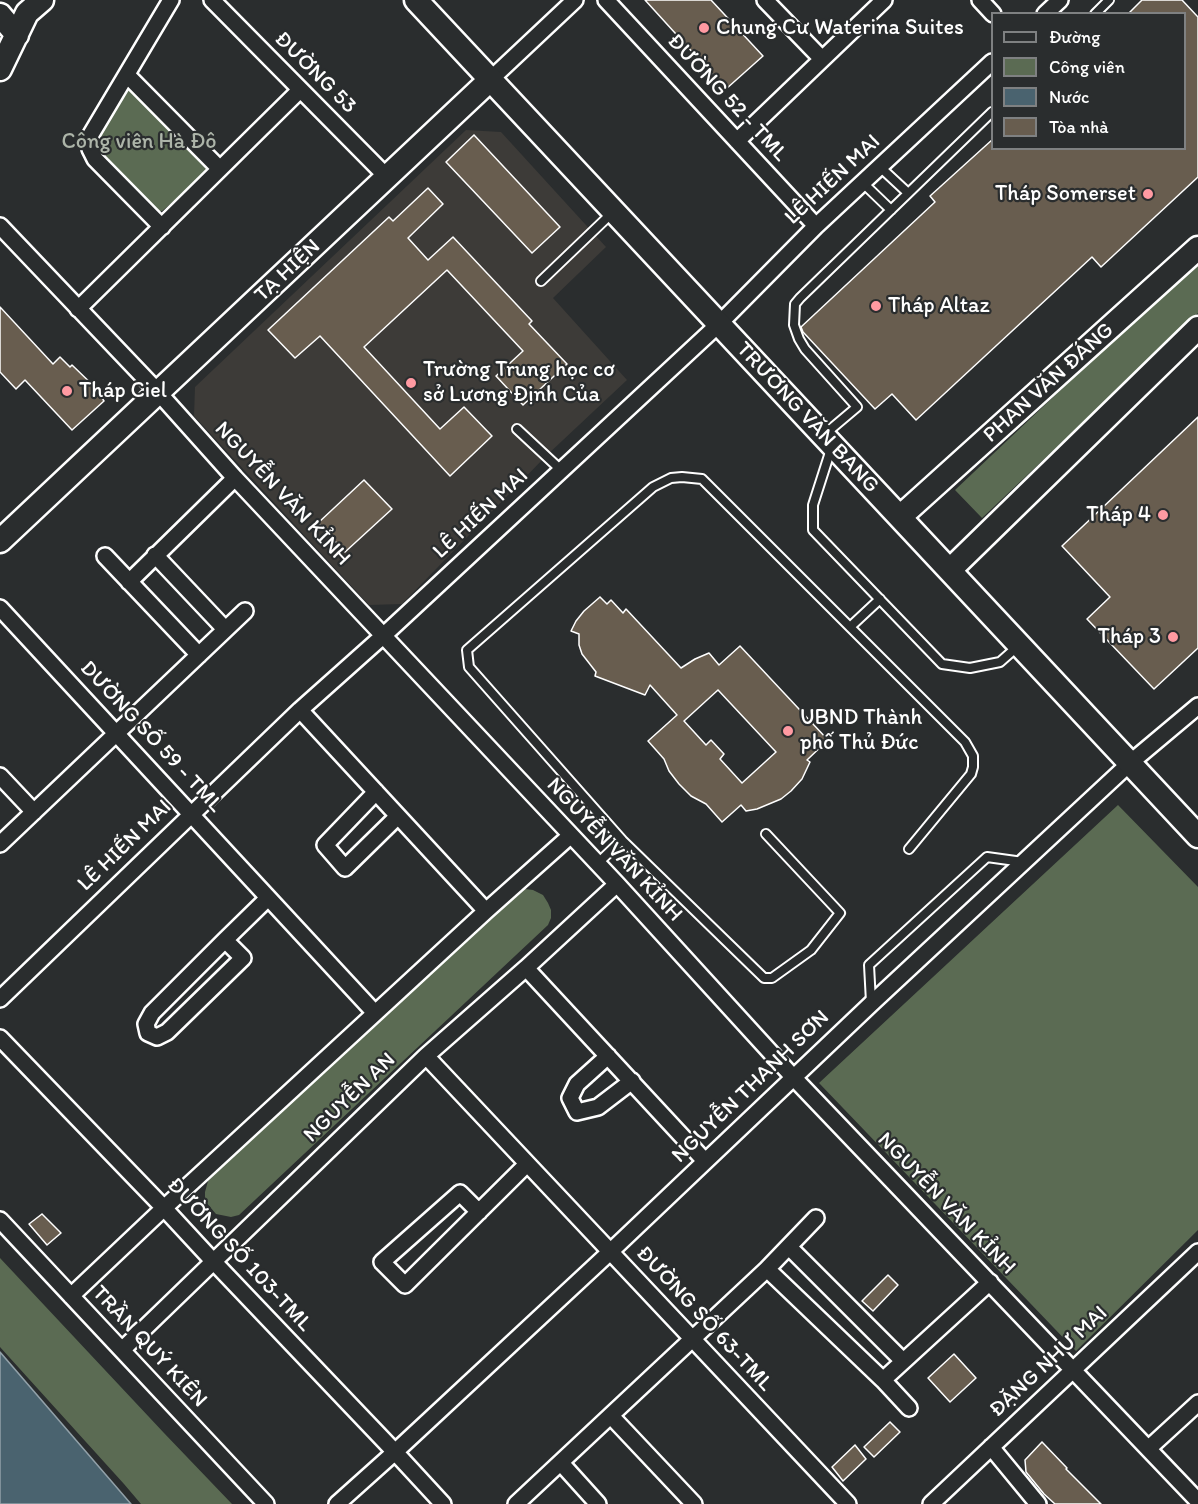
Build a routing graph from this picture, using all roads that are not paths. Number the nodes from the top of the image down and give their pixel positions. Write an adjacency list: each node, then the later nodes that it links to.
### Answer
1 (171, 0): 20 (street)
2 (212, 0): 22 (street, ĐƯỜNG 53)
3 (417, 0): 21 (street, TRƯƠNG VĂN BANG)
4 (575, 0): 21 (street, TẠ HIỆN)
5 (606, 0): 24 (street, ĐƯỜNG 52 - TML)
6 (765, 0): 17 (street)
7 (884, 0): 17 (street)
8 (980, 0): 12 (street)
9 (1060, 0): 13 (street)
10 (1109, 0): 14 (lane)
11 (30, 4): 16 (street)
12 (991, 12)
13 (1047, 12)
14 (1097, 12)
15 (0, 15): 16 (street)
16 (17, 35): 19 (street)
17 (822, 59): 24 (street)
18 (991, 64): 25 (street, LÊ HIẾN MAI)
19 (0, 69)
20 (127, 75): 26 (street); 34 (street)
21 (491, 79): 27 (street, TẠ HIỆN); 31 (street, TRƯƠNG VĂN BANG)
22 (300, 90): 26 (street); 27 (street, ĐƯỜNG 53)
23 (991, 114): 29 (lane)
24 (736, 141): 33 (street, ĐƯỜNG 52 - TML)
25 (880, 167): 28 (street, LÊ HIẾN MAI); 29 (lane)
26 (220, 169): 34 (street)
27 (387, 177): 40 (street, TẠ HIỆN)
28 (863, 183): 30 (lane); 33 (street, LÊ HIẾN MAI)
29 (908, 193): 30 (lane)
30 (891, 210): 42 (lane)
31 (614, 211): 36 (lane); 38 (street, TRƯƠNG VĂN BANG)
32 (0, 226): 37 (street, NGUYỄN VĂN KỈNH)
33 (816, 226): 38 (street, LÊ HIẾN MAI)
34 (162, 227): 37 (street)
35 (1198, 248): 45 (street, PHAN VĂN ĐÁNG)
36 (541, 281)
37 (78, 309): 40 (street, NGUYỄN VĂN KỈNH)
38 (719, 324): 42 (street, TRƯƠNG VĂN BANG); 43 (street, LÊ HIẾN MAI)
39 (1198, 328): 49 (street)
40 (158, 392): 44 (street, NGUYỄN VĂN KỈNH); 46 (street, TẠ HIỆN)
41 (517, 429): 43 (lane)
42 (828, 440): 45 (street, TRƯƠNG VĂN BANG); 51 (lane)
43 (561, 471): 56 (street, LÊ HIẾN MAI)
44 (235, 478): 47 (street); 56 (street, NGUYỄN VĂN KỈNH)
45 (900, 517): 49 (street, TRƯƠNG VĂN BANG)
46 (0, 541)
47 (155, 555): 50 (street); 55 (street)
48 (105, 556): 50 (street)
49 (950, 570): 57 (street, TRƯƠNG VĂN BANG)
50 (129, 582): 58 (street)
51 (880, 599): 54 (lane); 57 (lane)
52 (0, 608): 61 (street, DƯỜNG SỐ 59 - TML)
53 (245, 611): 55 (street)
54 (850, 627): 71 (lane); 73 (lane)
55 (225, 630): 58 (street)
56 (384, 635): 60 (street, LÊ HIẾN MAI); 69 (street, NGUYỄN VĂN KỈNH)
57 (1020, 645): 62 (street, TRƯƠNG VĂN BANG)
58 (199, 655): 61 (street)
59 (1198, 706): 62 (street, NGUYỄN THANH SƠN)
60 (300, 710): 64 (street); 66 (street, LÊ HIẾN MAI)
61 (116, 733): 65 (street); 66 (street, DƯỜNG SỐ 59 - TML)
62 (1130, 763): 70 (street, TRƯƠNG VĂN BANG); 74 (street, NGUYỄN THANH SƠN)
63 (0, 776): 65 (street)
64 (376, 792): 67 (street); 67 (street)
65 (34, 812): 72 (street)
66 (191, 814): 77 (street, DƯỜNG SỐ 59 - TML); 81 (street, LÊ HIẾN MAI)
67 (398, 816): 78 (street)
68 (766, 834): 71 (lane)
69 (570, 836): 75 (street, NGUYỄN VĂN KỈNH); 78 (street, NGUYỄN AN)
70 (1198, 836)
71 (622, 840): 75 (lane)
72 (0, 844)
73 (909, 849)
74 (1023, 862): 82 (street, NGUYỄN THANH SƠN); 82 (lane)
75 (597, 864): 76 (street, NGUYỄN VĂN KỈNH)
76 (617, 885): 80 (street, NGUYỄN AN); 87 (street, NGUYỄN VĂN KỈNH)
77 (268, 898): 79 (street); 83 (street, DƯỜNG SỐ 59 - TML)
78 (486, 911): 83 (street, NGUYỄN AN)
79 (225, 940): 79 (street)
80 (526, 968): 85 (street, NGUYỄN AN); 86 (street)
81 (0, 999)
82 (871, 1004): 87 (street, NGUYỄN THANH SƠN)
83 (375, 1013): 91 (street, NGUYỄN AN)
84 (0, 1038): 91 (street, ĐƯỜNG SỐ 103-TML)
85 (426, 1056): 90 (street, ĐƯỜNG SỐ 63-TML); 98 (street, NGUYỄN AN)
86 (608, 1056): 88 (street); 88 (street)
87 (794, 1078): 89 (street, NGUYỄN THANH SƠN); 100 (street, NGUYỄN VĂN KỈNH)
88 (632, 1082): 89 (street)
89 (705, 1161): 96 (street, NGUYỄN THANH SƠN)
90 (527, 1164): 92 (street); 96 (street, ĐƯỜNG SỐ 63-TML)
91 (164, 1208): 98 (street, ĐƯỜNG SỐ 103-TML); 101 (street, NGUYỄN AN)
92 (479, 1212): 92 (street)
93 (816, 1218): 95 (street)
94 (0, 1220): 101 (street, TRẦN QUÝ KIÊN)
95 (789, 1247): 99 (street); 104 (street)
96 (610, 1252): 102 (street, ĐƯỜNG SỐ 63-TML); 112 (street, NGUYỄN THANH SƠN)
97 (1198, 1252): 105 (street, ĐẶNG NHƯ MAI)
98 (213, 1262): 103 (street, NGUYỄN AN); 112 (street, ĐƯỜNG SỐ 103-TML)
99 (767, 1269): 102 (street); 106 (street)
100 (990, 1282): 104 (street); 105 (street, NGUYỄN VĂN KỈNH)
101 (71, 1296): 103 (street, TRẦN QUÝ KIÊN)
102 (692, 1339): 109 (street); 121 (street, ĐƯỜNG SỐ 63-TML)
103 (122, 1350): 115 (street, TRẦN QUÝ KIÊN)
104 (903, 1361): 106 (street)
105 (1073, 1370): 110 (street, ĐẶNG NHƯ MAI); 111 (street, NGUYỄN VĂN KỈNH)
106 (883, 1380): 108 (street)
107 (1198, 1403): 111 (street)
108 (909, 1408)
109 (611, 1416): 113 (street); 120 (street)
110 (991, 1448): 122 (street, ĐẶNG NHƯ MAI); 123 (street)
111 (1149, 1448): 114 (street, NGUYỄN VĂN KỈNH)
112 (395, 1452): 116 (street, NGUYỄN THANH SƠN); 117 (street, ĐƯỜNG SỐ 103-TML)
113 (561, 1462): 118 (street); 119 (street)
114 (1198, 1501)
115 (266, 1504)
116 (337, 1504)
117 (443, 1504)
118 (516, 1504)
119 (598, 1504)
120 (694, 1504)
121 (848, 1504)
122 (931, 1504)
123 (1038, 1504)

